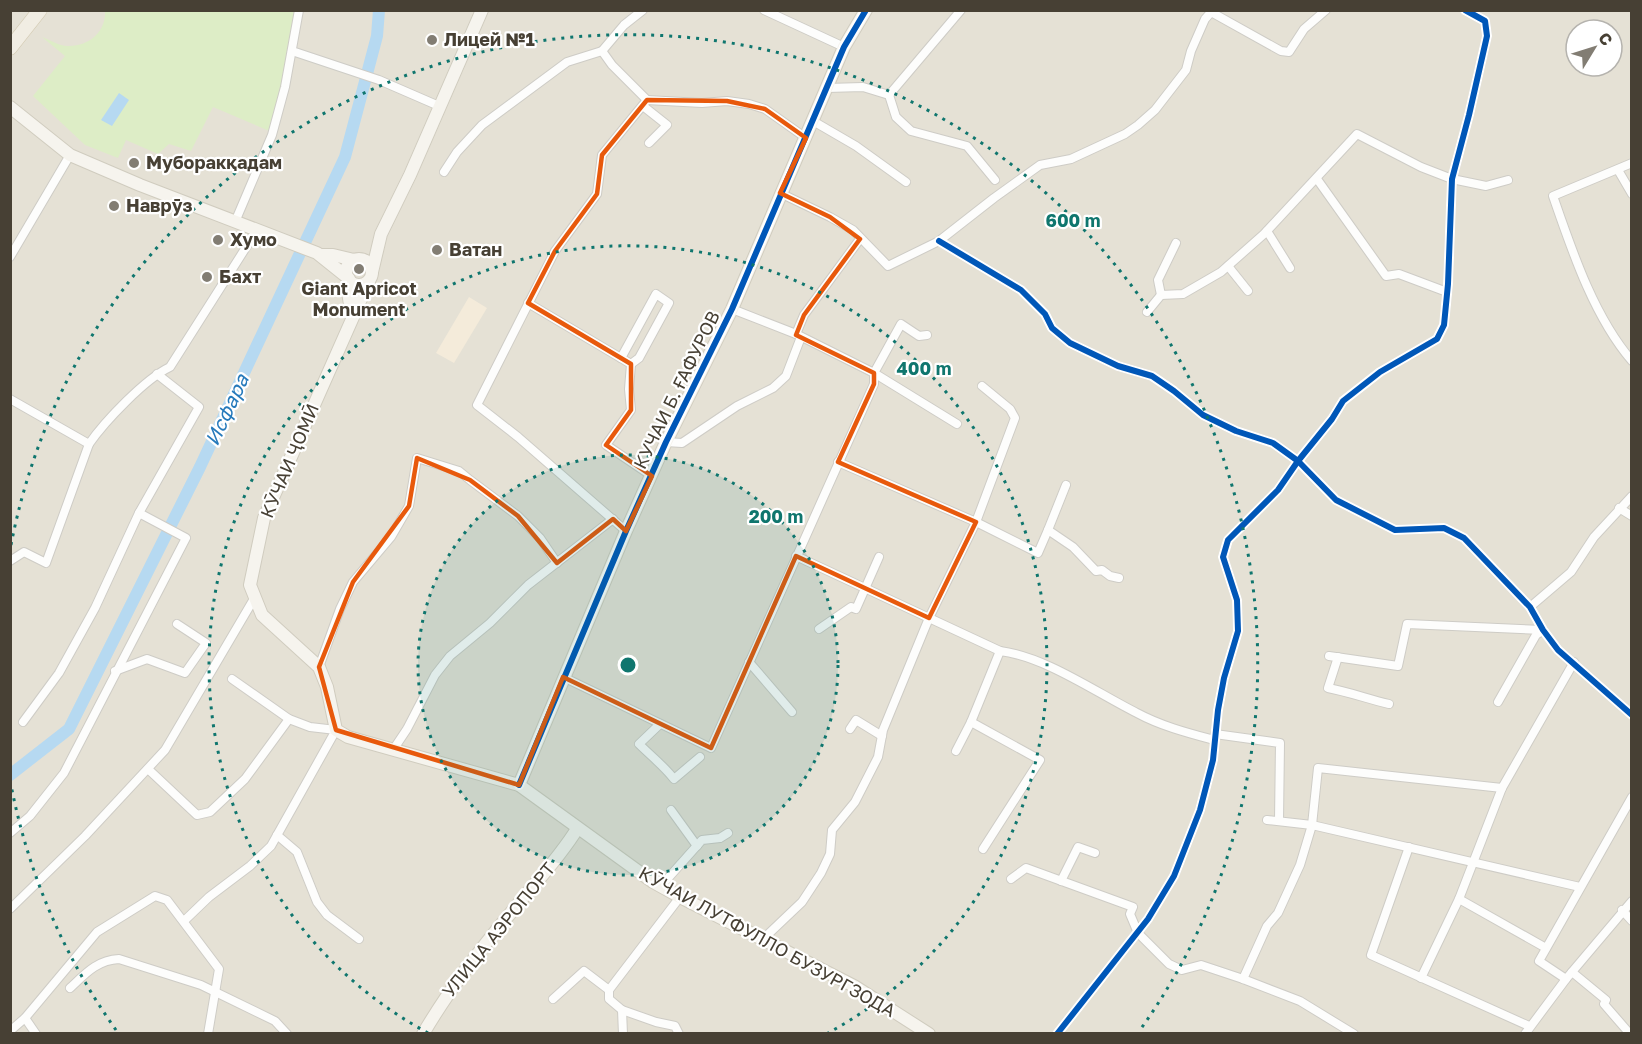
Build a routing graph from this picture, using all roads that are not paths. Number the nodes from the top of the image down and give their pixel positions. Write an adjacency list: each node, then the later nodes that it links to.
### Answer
1 (40, 10): 13 (main road)
2 (299, 10): 14 (street)
3 (482, 10): 20 (main road, КӮЧАИ ҶОМӢ)
4 (643, 10): 15 (street)
5 (764, 10): 11 (street)
6 (866, 10): 12 (main road, КУЧАИ Б. ҒАФУРОВ)
7 (962, 10): 17 (street)
8 (1326, 10): 9 (street)
9 (1212, 11): 40 (street)
10 (1471, 12): 29 (street)
11 (783, 14): 12 (street)
12 (844, 47): 16 (main road, КУЧАИ Б. ҒАФУРОВ)
13 (10, 48)
14 (292, 51): 20 (street); 35 (street)
15 (602, 51): 18 (street); 27 (street)
16 (827, 88): 17 (street); 21 (main road, КУЧАИ Б. ҒАФУРОВ)
17 (889, 95): 30 (street)
18 (645, 103): 22 (street); 23 (street); 52 (street)
19 (10, 106): 24 (main road)
20 (439, 106): 38 (main road, КӮЧАИ ҶОМӢ)
21 (813, 121): 22 (main road, КУЧАИ Б. ҒАФУРОВ); 32 (street)
22 (806, 138): 33 (main road, КУЧАИ Б. ҒАФУРОВ)
23 (649, 143)
24 (70, 154): 35 (main road); 43 (street)
25 (1632, 163): 26 (street)
26 (1617, 170): 34 (street); 59 (street)
27 (444, 172)
28 (1317, 179): 29 (street); 37 (street); 50 (street)
29 (1452, 179): 31 (street); 50 (street)
30 (995, 180)
31 (1508, 180)
32 (906, 182)
33 (780, 194): 39 (street); 53 (main road, КУЧАИ Б. ҒАФУРОВ)
34 (1632, 194)
35 (235, 222): 36 (main road)
36 (257, 230): 42 (main road); 62 (street)
37 (1267, 231): 45 (street); 46 (street)
38 (381, 234): 44 (main road); 47 (main road, КӮЧАИ ҶОМӢ)
39 (860, 238): 40 (street); 57 (street)
40 (939, 241): 68 (street)
41 (1176, 243): 51 (street)
42 (319, 254): 44 (main road); 48 (main road)
43 (10, 257)
44 (358, 259): 47 (main road); 48 (main road)
45 (1228, 266): 49 (street); 51 (street)
46 (1290, 268)
47 (370, 276): 48 (main road); 55 (main road, КӮЧАИ ҶОМӢ)
48 (348, 278): 55 (main road)
49 (1248, 291)
50 (1447, 292): 68 (street)
51 (1161, 295): 54 (street)
52 (528, 303): 58 (street); 76 (street)
53 (732, 309): 57 (street); 66 (main road, КУЧАИ Б. ҒАФУРОВ)
54 (1147, 312)
55 (352, 318): 86 (main road, КӮЧАИ ҶОМӢ)
56 (927, 335): 61 (street)
57 (799, 336): 61 (street); 66 (street)
58 (621, 358): 60 (street); 60 (street)
59 (1632, 362)
60 (631, 364): 70 (street)
61 (874, 373): 65 (street); 69 (street)
62 (157, 374): 67 (street); 74 (street)
63 (982, 386): 77 (street)
64 (10, 399): 67 (street)
65 (957, 424)
66 (666, 442): 70 (main road, КУЧАИ Б. ҒАФУРОВ)
67 (89, 444): 82 (street)
68 (1298, 461): 87 (street); 110 (street)
69 (838, 462): 77 (street); 80 (street)
70 (652, 476): 79 (main road, КУЧАИ Б. ҒАФУРОВ)
71 (1066, 485): 78 (street)
72 (1632, 496): 73 (street)
73 (1619, 508): 75 (street); 87 (street)
74 (142, 515): 96 (street); 104 (street)
75 (1632, 516)
76 (613, 519): 79 (street); 83 (street)
77 (975, 522): 78 (street); 88 (street)
78 (1048, 530): 84 (street)
79 (626, 531): 97 (main road, КУЧАИ Б. ҒАФУРОВ)
80 (796, 556): 85 (street); 93 (street)
81 (879, 557): 85 (street)
82 (10, 561)
83 (557, 563): 95 (street); 111 (street)
84 (1119, 578)
85 (866, 588): 88 (street); 90 (street)
86 (255, 597): 95 (main road, КӮЧАИ ҶОМӢ); 114 (street)
87 (1530, 607): 91 (street)
88 (930, 618): 92 (street); 109 (street)
89 (177, 624): 96 (street)
90 (819, 629)
91 (1543, 630): 94 (street); 99 (street); 100 (street)
92 (1000, 651): 105 (street); 110 (street)
93 (749, 662): 101 (street); 106 (street)
94 (1574, 662): 102 (street); 116 (street)
95 (319, 666): 108 (main road, КӮЧАИ ҶОМӢ)
96 (115, 671): 123 (street)
97 (563, 677): 106 (street); 115 (main road, КУЧАИ Б. ҒАФУРОВ)
98 (232, 679): 103 (street)
99 (1498, 702)
100 (1389, 704)
101 (792, 712)
102 (1632, 715)
103 (289, 719): 108 (street); 114 (street)
104 (23, 722)
105 (971, 722): 112 (street); 128 (street)
106 (660, 724): 113 (street)
107 (850, 729): 109 (street)
108 (336, 730): 111 (main road, КӮЧАИ ЛУТФУЛЛО БУЗУРГЗОДА); 125 (street)
109 (882, 736): 144 (street)
110 (1215, 737): 120 (street); 142 (street)
111 (393, 750): 115 (main road, КӮЧАИ ЛУТФУЛЛО БУЗУРГЗОДА)
112 (957, 751)
113 (700, 757)
114 (148, 769): 138 (street)
115 (519, 786): 122 (main road, КӮЧАИ ЛУТФУЛЛО БУЗУРГЗОДА)
116 (1502, 788): 121 (street); 130 (street)
117 (1632, 797): 134 (street)
118 (671, 810): 126 (street)
119 (1267, 820): 120 (street)
120 (1279, 821): 121 (street)
121 (1312, 825): 127 (street); 148 (street)
122 (577, 828): 133 (main road, КӮЧАИ ЛУТФУЛЛО БУЗУРГЗОДА); 160 (main road, УЛИЦА АЭРОПОРТ)
123 (10, 833)
124 (728, 833): 126 (street)
125 (277, 835): 140 (street); 143 (street)
126 (697, 846): 133 (street)
127 (1409, 848): 130 (street); 147 (street)
128 (983, 849)
129 (1095, 853): 132 (street)
130 (1473, 863): 134 (street); 136 (street)
131 (1011, 879): 132 (street)
132 (1061, 881): 142 (street)
133 (661, 886): 135 (main road, КӮЧАИ ЛУТФУЛЛО БУЗУРГЗОДА)
134 (1580, 887): 145 (street)
135 (680, 897): 144 (main road, КӮЧАИ ЛУТФУЛЛО БУЗУРГЗОДА); 150 (street)
136 (1459, 898): 145 (street); 147 (street)
137 (1632, 901): 139 (street)
138 (10, 909)
139 (1622, 910): 141 (street); 146 (street)
140 (183, 921): 151 (street); 154 (street)
141 (1632, 921)
142 (1138, 933): 148 (street); 164 (street)
143 (359, 939)
144 (763, 939): 163 (main road, КӮЧАИ ЛУТФУЛЛО БУЗУРГЗОДА)
145 (1546, 948): 146 (street)
146 (1569, 976): 155 (street); 166 (street)
147 (1421, 978): 155 (street)
148 (1243, 979): 165 (street)
149 (70, 988): 151 (street)
150 (609, 990): 152 (street); 153 (street)
151 (215, 993): 158 (street); 159 (street)
152 (553, 999)
153 (622, 1010): 161 (street); 162 (street)
154 (25, 1018): 156 (street); 157 (street)
155 (1527, 1030)
156 (10, 1031)
157 (36, 1034)
158 (208, 1034)
159 (286, 1034)
160 (423, 1034)
161 (623, 1034)
162 (679, 1034)
163 (929, 1034)
164 (1057, 1034)
165 (1354, 1034)
166 (1630, 1034)

